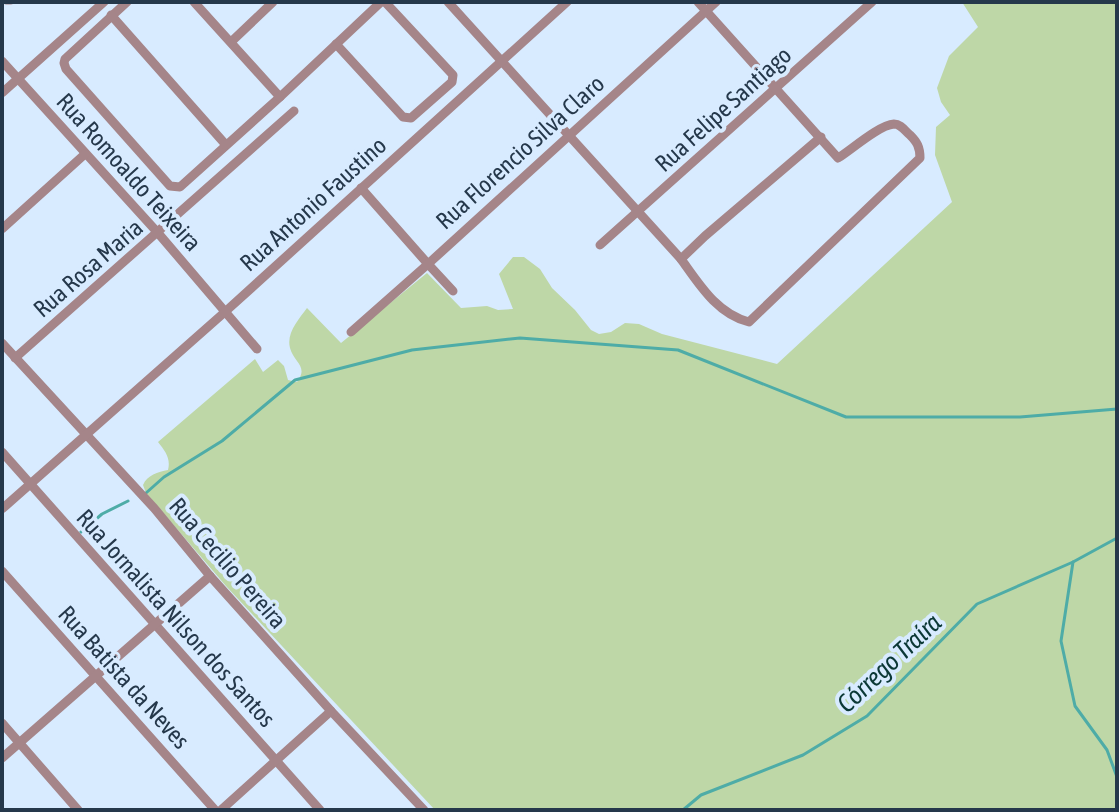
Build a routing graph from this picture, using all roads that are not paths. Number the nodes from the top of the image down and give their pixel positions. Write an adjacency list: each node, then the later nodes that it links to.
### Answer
1 (104, 2): 17 (street)
2 (127, 2): 12 (street)
3 (194, 2): 13 (street)
4 (273, 2): 13 (street)
5 (383, 2): 14 (street); 14 (street)
6 (448, 2): 16 (street)
7 (567, 2): 16 (street, Rua Antonio Faustino)
8 (698, 2): 11 (street)
9 (716, 2): 11 (street, Rua Florencio Silva Claro)
10 (872, 2): 18 (street, Rua Felipe Santiago)
11 (706, 11): 18 (street); 22 (street, Rua Florencio Silva Claro)
12 (111, 15): 24 (street); 24 (street)
13 (231, 42): 20 (street)
14 (336, 44): 20 (street)
15 (2, 61): 17 (street, Rua Romoaldo Teixeira)
16 (501, 61): 22 (street); 26 (street, Rua Antonio Faustino)
17 (18, 78): 19 (street); 25 (street, Rua Romoaldo Teixeira)
18 (774, 89): 23 (street); 27 (street, Rua Felipe Santiago)
19 (2, 93)
20 (280, 97): 24 (street)
21 (294, 111): 29 (street, Rua Rosa Maria)
22 (568, 135): 27 (street); 32 (street, Rua Florencio Silva Claro)
23 (821, 137): 31 (street); 31 (street)
24 (226, 145)
25 (85, 154): 28 (street); 29 (street, Rua Romoaldo Teixeira)
26 (361, 188): 32 (street); 34 (street, Rua Antonio Faustino)
27 (638, 212): 30 (street, Rua Felipe Santiago); 31 (street)
28 (2, 229)
29 (158, 233): 34 (street, Rua Romoaldo Teixeira); 38 (street, Rua Rosa Maria)
30 (600, 245)
31 (681, 259)
32 (428, 264): 33 (street); 35 (street, Rua Florencio Silva Claro)
33 (453, 291)
34 (226, 311): 37 (street, Rua Romoaldo Teixeira); 39 (street, Rua Antonio Faustino)
35 (351, 332)
36 (2, 343): 38 (street, Rua Cecilio Pereira)
37 (257, 349)
38 (15, 358): 39 (street, Rua Cecilio Pereira)
39 (85, 435): 41 (street, Rua Antonio Faustino); 44 (street, Rua Cecilio Pereira)
40 (2, 452): 41 (street, Rua Jornalista Nilson dos Santos)
41 (31, 484): 42 (street, Rua Antonio Faustino); 45 (street, Rua Jornalista Nilson dos Santos)
42 (2, 509)
43 (2, 571): 46 (street, Rua Batista da Neves)
44 (210, 576): 45 (street); 47 (street, Rua Cecilio Pereira)
45 (155, 625): 46 (street); 51 (street, Rua Jornalista Nilson dos Santos)
46 (96, 676): 49 (street); 53 (street, Rua Batista da Neves)
47 (331, 711): 51 (street); 55 (street, Rua Cecilio Pereira)
48 (2, 723): 49 (street)
49 (19, 743): 50 (street); 52 (street)
50 (2, 758)
51 (276, 761): 53 (street); 54 (street, Rua Jornalista Nilson dos Santos)
52 (78, 810)
53 (218, 810)
54 (320, 810)
55 (424, 810)

